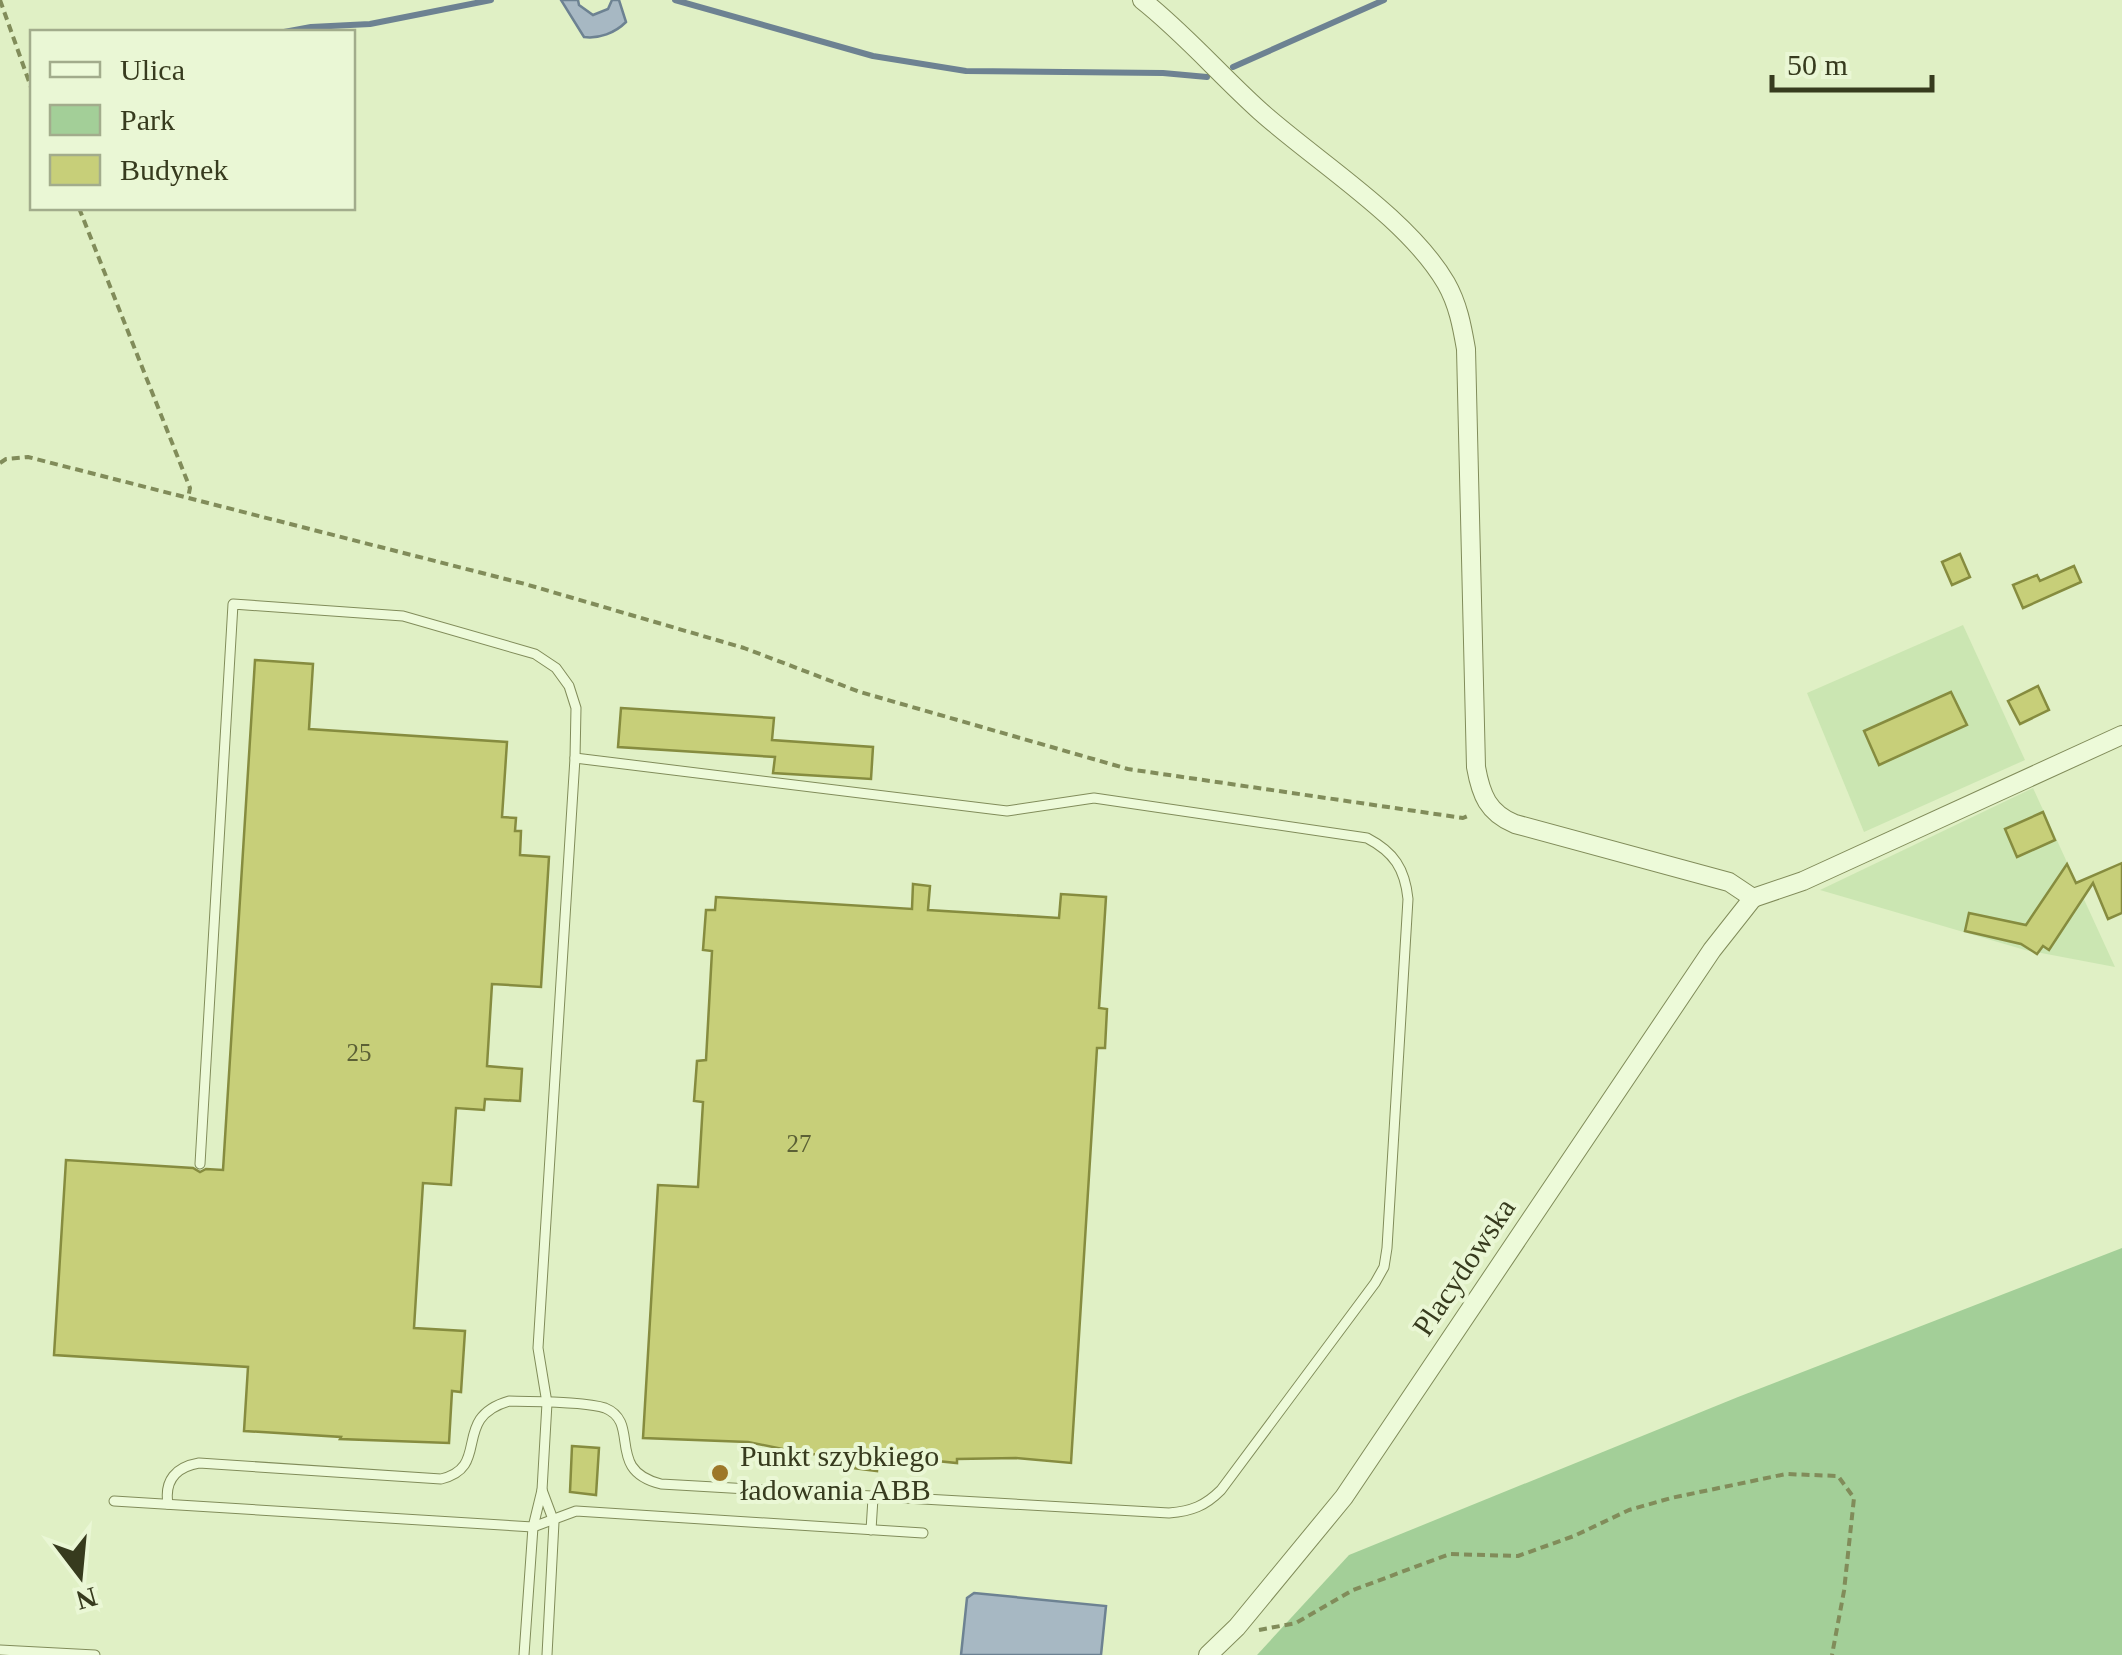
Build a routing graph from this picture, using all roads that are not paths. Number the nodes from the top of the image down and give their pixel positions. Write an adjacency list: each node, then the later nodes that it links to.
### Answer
1 (1142, 0): 4 (street)
2 (2122, 735): 4 (street)
3 (575, 758): 5 (lane); 6 (lane); 8 (lane)
4 (1753, 898): 19 (street, Placydowska)
5 (200, 1164)
6 (547, 1403): 7 (lane); 8 (lane); 10 (lane)
7 (542, 1490): 11 (lane); 12 (lane)
8 (874, 1498): 13 (lane)
9 (114, 1501): 10 (lane)
10 (168, 1504): 12 (lane)
11 (554, 1522): 12 (lane); 13 (lane); 18 (lane)
12 (533, 1527): 17 (lane)
13 (871, 1530): 14 (lane)
14 (923, 1533)
15 (0, 1650): 16 (lane)
16 (95, 1655)
17 (524, 1655)
18 (546, 1655)
19 (1208, 1655)

